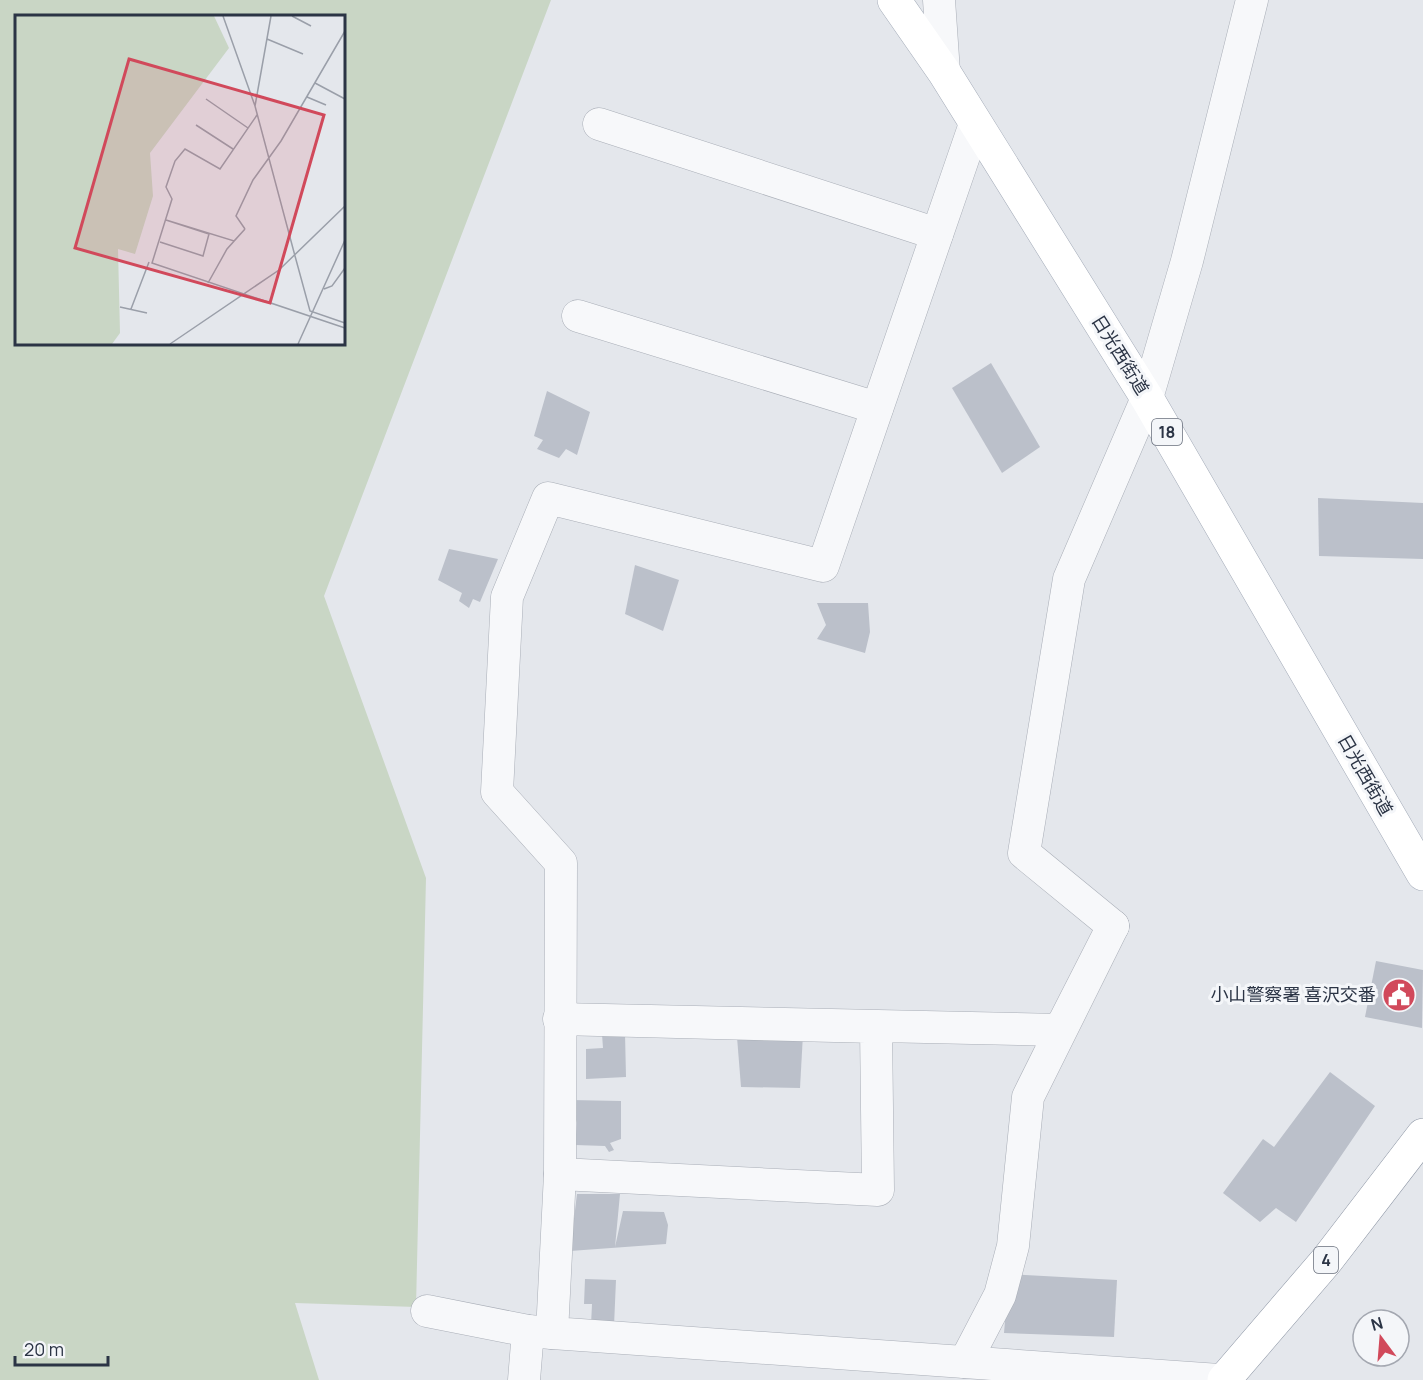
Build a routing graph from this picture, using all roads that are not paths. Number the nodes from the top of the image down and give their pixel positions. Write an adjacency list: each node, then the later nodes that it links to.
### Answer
1 (894, 0): 4 (main road, 日光西街道 / 18)
2 (939, 0): 4 (street)
3 (1252, 0): 9 (street)
4 (944, 72): 6 (main road, 日光西街道 / 18)
5 (599, 124): 7 (street)
6 (975, 124): 7 (street); 9 (main road, 日光西街道 / 18)
7 (937, 234): 10 (street)
8 (578, 316): 10 (street)
9 (1147, 398): 11 (main road, 日光西街道 / 18); 12 (street)
10 (878, 408): 13 (street)
11 (1423, 874)
12 (1113, 926): 13 (street); 18 (street)
13 (559, 1018): 15 (street); 15 (street)
14 (1423, 1135): 21 (main road, 4)
15 (561, 1174): 17 (street)
16 (427, 1311): 17 (street)
17 (540, 1332): 18 (street); 19 (street)
18 (965, 1362): 20 (street)
19 (524, 1380)
20 (1219, 1380)
21 (1224, 1380)

